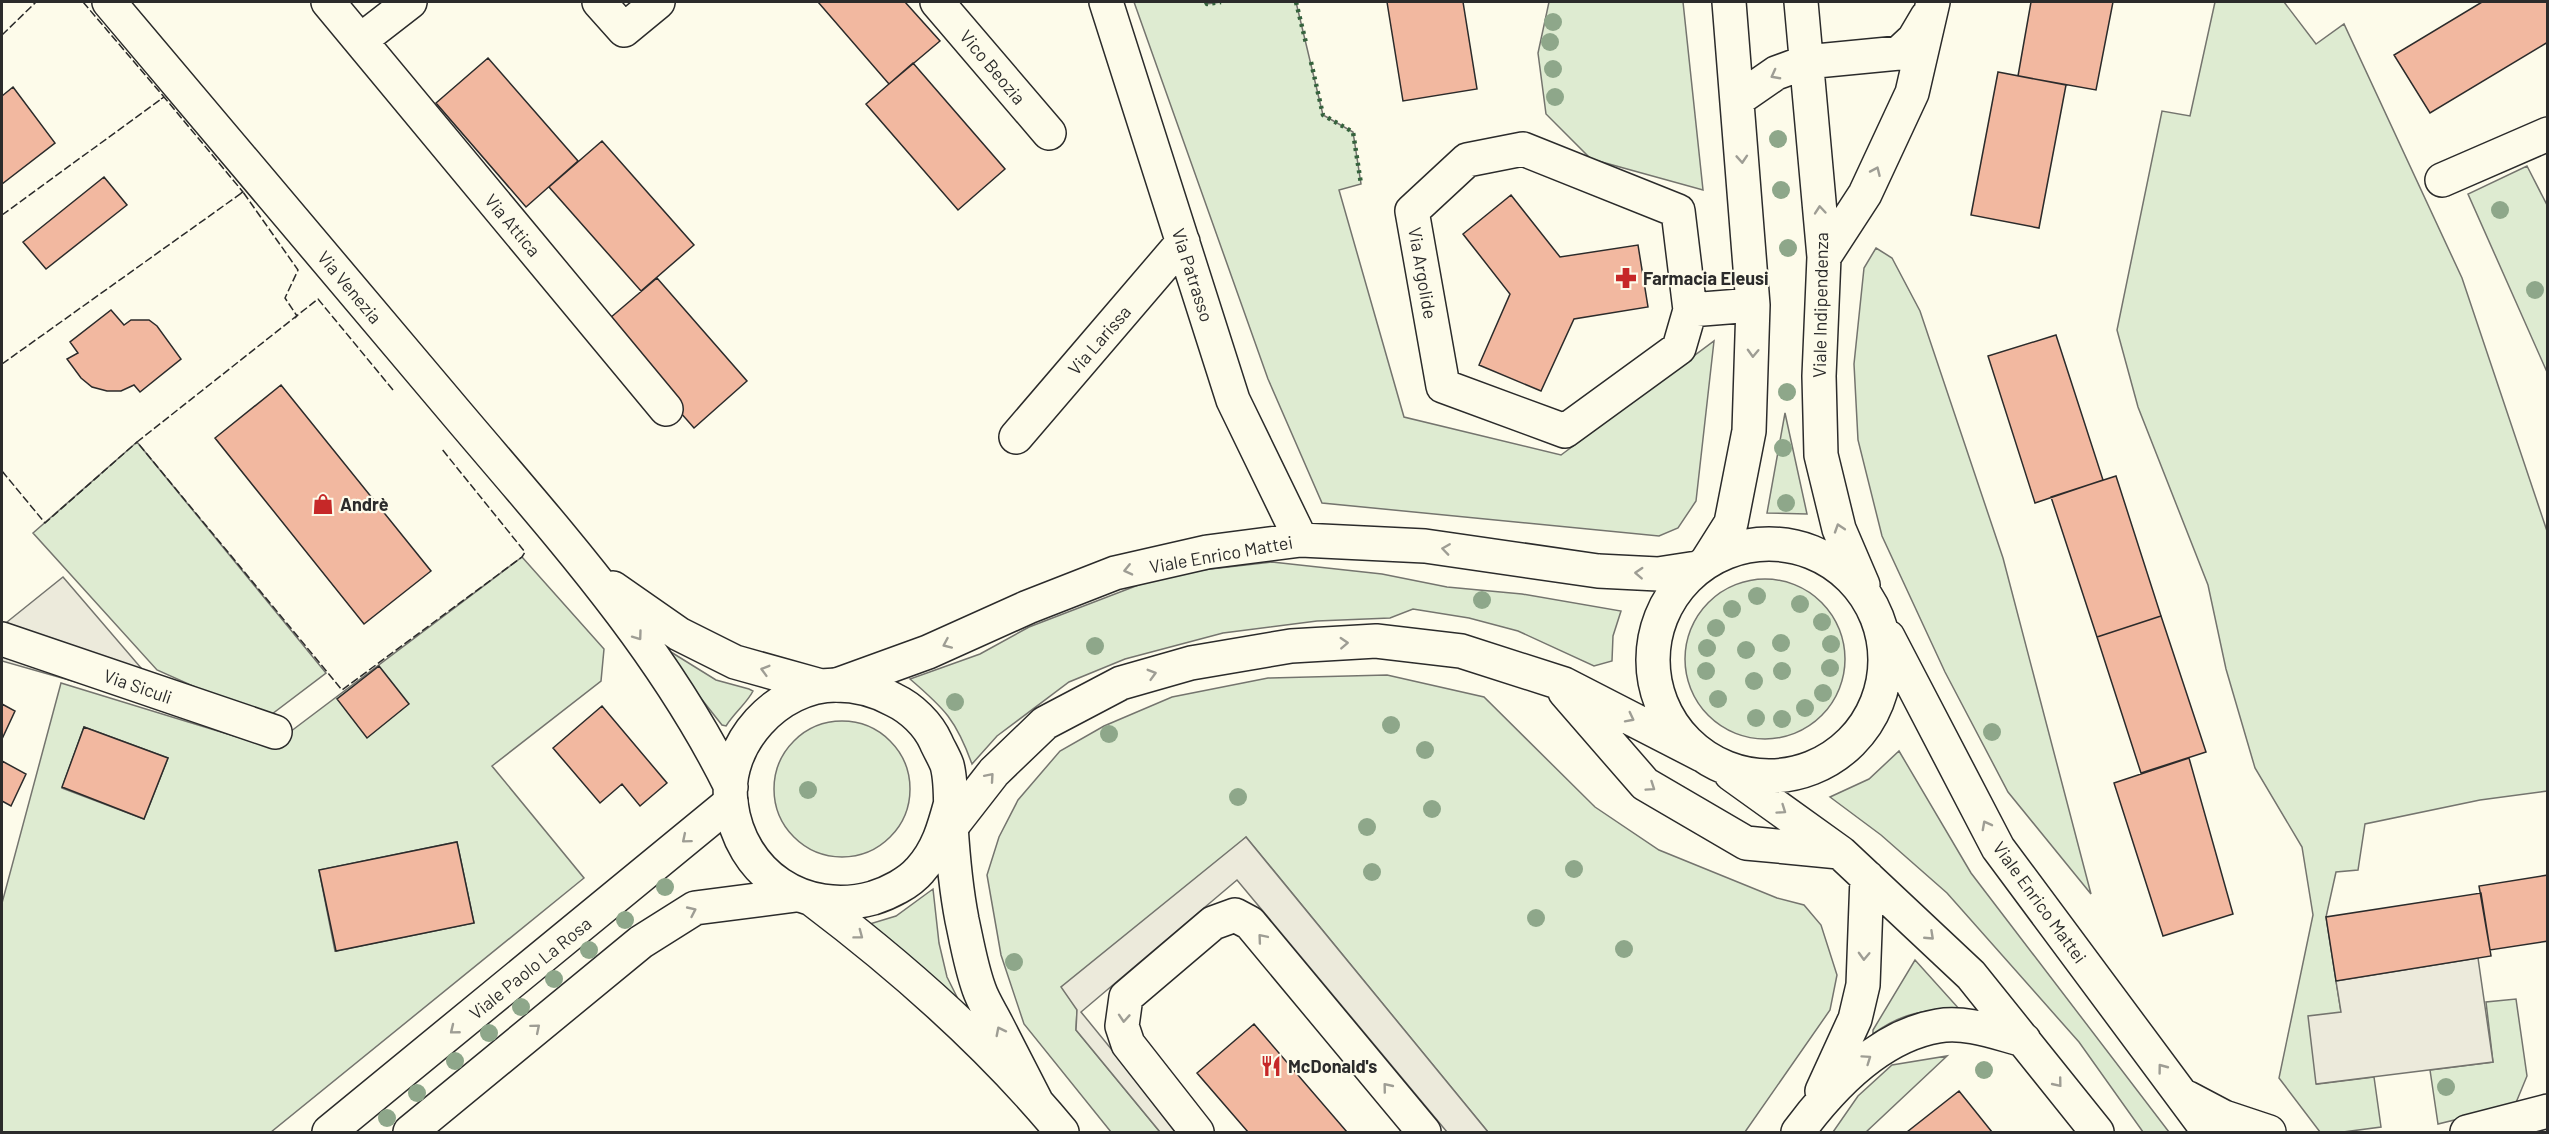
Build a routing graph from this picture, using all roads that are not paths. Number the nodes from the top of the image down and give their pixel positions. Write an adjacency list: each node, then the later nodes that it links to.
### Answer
1 (109, 2): 26 (street, Via Venezia)
2 (328, 2): 11 (street, Via Attica)
3 (410, 2): 11 (street)
4 (598, 2): 5 (street)
5 (658, 2)
6 (937, 2): 15 (street, Vico Beozia)
7 (1106, 2): 18 (street, Via Patrasso)
8 (1729, 2): 14 (street)
9 (1801, 4): 12 (street); 13 (street, Viale Indipendenza)
10 (1933, 4): 12 (street); 19 (street, one-way to 10)
11 (360, 40): 22 (street, Via Attica)
12 (1873, 55): 13 (street)
13 (1806, 62): 14 (street, one-way to 14); 19 (street, Viale Indipendenza, one-way to 13)
14 (1737, 100): 20 (street, one-way to 20)
15 (1049, 133)
16 (2547, 134): 17 (street)
17 (2442, 180)
18 (1183, 242): 23 (street, Via Larissa); 24 (street, Via Patrasso)
19 (1824, 257): 27 (street, Viale Indipendenza, one-way to 19)
20 (1753, 305): 21 (street); 25 (street, one-way to 25)
21 (1690, 310): 21 (street, Via Argolide)
22 (666, 409)
23 (1016, 437)
24 (1301, 540): 25 (street, Viale Enrico Mattei, one-way to 24); 30 (street, Viale Enrico Mattei, one-way to 30)
25 (1702, 565): 27 (street); 32 (street)
26 (591, 572): 30 (street, one-way to 26); 33 (street, one-way to 33)
27 (1875, 612): 32 (street); 39 (street, Viale Enrico Mattei, one-way to 27)
28 (2, 639): 31 (street, Via Siculi)
29 (1556, 682): 32 (street, one-way to 32); 34 (street, one-way to 29); 35 (street, one-way to 35)
30 (829, 685): 33 (street, Viale Enrico Mattei); 34 (street)
31 (275, 732)
32 (1709, 760): 35 (street, one-way to 35)
33 (731, 794): 37 (street); 43 (street, Viale Paolo La Rosa, one-way to 43)
34 (948, 822): 37 (street); 40 (street, one-way to 34)
35 (1841, 853): 36 (street)
36 (1867, 877): 38 (street, one-way to 38); 42 (street, one-way to 42)
37 (804, 898): 40 (street, one-way to 40); 44 (street, one-way to 37)
38 (2024, 1040): 42 (street, one-way to 38); 48 (street, one-way to 48)
39 (2182, 1095): 49 (street, Viale Enrico Mattei); 50 (street)
40 (1036, 1101): 45 (street)
41 (2547, 1111): 51 (street)
42 (1805, 1124)
43 (329, 1132)
44 (410, 1132)
45 (1062, 1132)
46 (1197, 1132): 47 (street, one-way to 46)
47 (1424, 1132)
48 (2097, 1132)
49 (2209, 1132)
50 (2269, 1132)
51 (2467, 1132)

